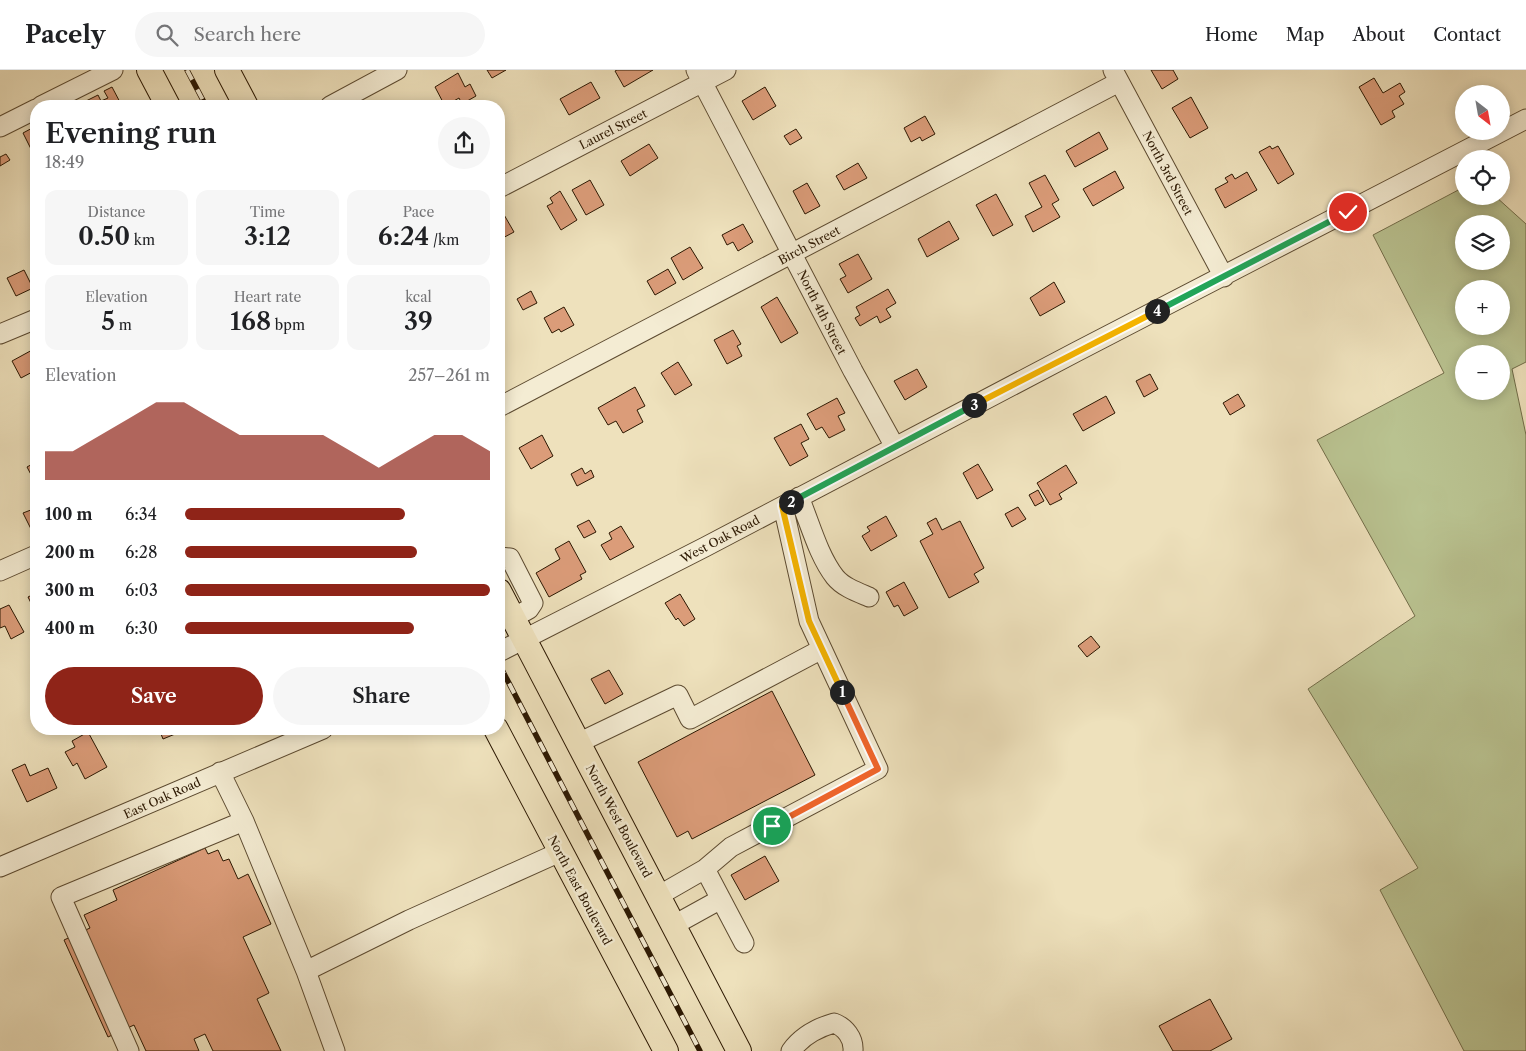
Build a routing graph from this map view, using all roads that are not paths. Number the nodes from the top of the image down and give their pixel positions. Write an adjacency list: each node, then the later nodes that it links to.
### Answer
1 (113, 70): 8 (street)
2 (149, 70): 9 (main road)
3 (227, 70): 10 (main road)
4 (397, 70): 11 (street)
5 (726, 70): 6 (street, Laurel Street)
6 (699, 76): 15 (street, Laurel Street); 16 (street, North 4th Street)
7 (1116, 76): 16 (street, Birch Street); 17 (street, North 3rd Street)
8 (53, 100)
9 (165, 100)
10 (243, 100)
11 (341, 100)
12 (30, 112): 14 (street)
13 (1526, 119): 17 (street, West Oak Road)
14 (0, 127)
15 (505, 185)
16 (792, 254): 20 (street, Birch Street); 21 (street, North 4th Street)
17 (1224, 277): 21 (street, West Oak Road)
18 (30, 322): 19 (street)
19 (0, 334)
20 (505, 404)
21 (895, 447): 22 (street, West Oak Road)
22 (800, 497): 23 (street, West Oak Road); 27 (street)
23 (782, 506): 30 (street, West Oak Road); 32 (street)
24 (30, 558): 26 (street)
25 (505, 558): 29 (street)
26 (0, 570)
27 (869, 597)
28 (505, 603): 29 (main road, North West Boulevard)
29 (513, 618): 30 (main road, North West Boulevard)
30 (524, 639): 31 (street, West Oak Road); 35 (main road, North West Boulevard)
31 (505, 649)
32 (822, 649): 35 (street); 40 (street)
33 (499, 735): 38 (main road, North East Boulevard)
34 (284, 736): 36 (street, East Oak Road)
35 (578, 743): 41 (main road, North West Boulevard)
36 (220, 772): 37 (street); 39 (street, East Oak Road)
37 (244, 821): 45 (street); 46 (street)
38 (560, 852): 45 (street); 48 (main road, North East Boulevard)
39 (0, 867)
40 (705, 869): 41 (street); 42 (street)
41 (658, 896): 43 (main road, North West Boulevard)
42 (721, 899): 43 (street); 44 (street)
43 (674, 925): 49 (main road, North West Boulevard)
44 (744, 943)
45 (306, 971): 47 (street)
46 (129, 1051)
47 (335, 1051)
48 (666, 1051)
49 (739, 1051)
50 (790, 1051): 51 (street)
51 (853, 1051)

